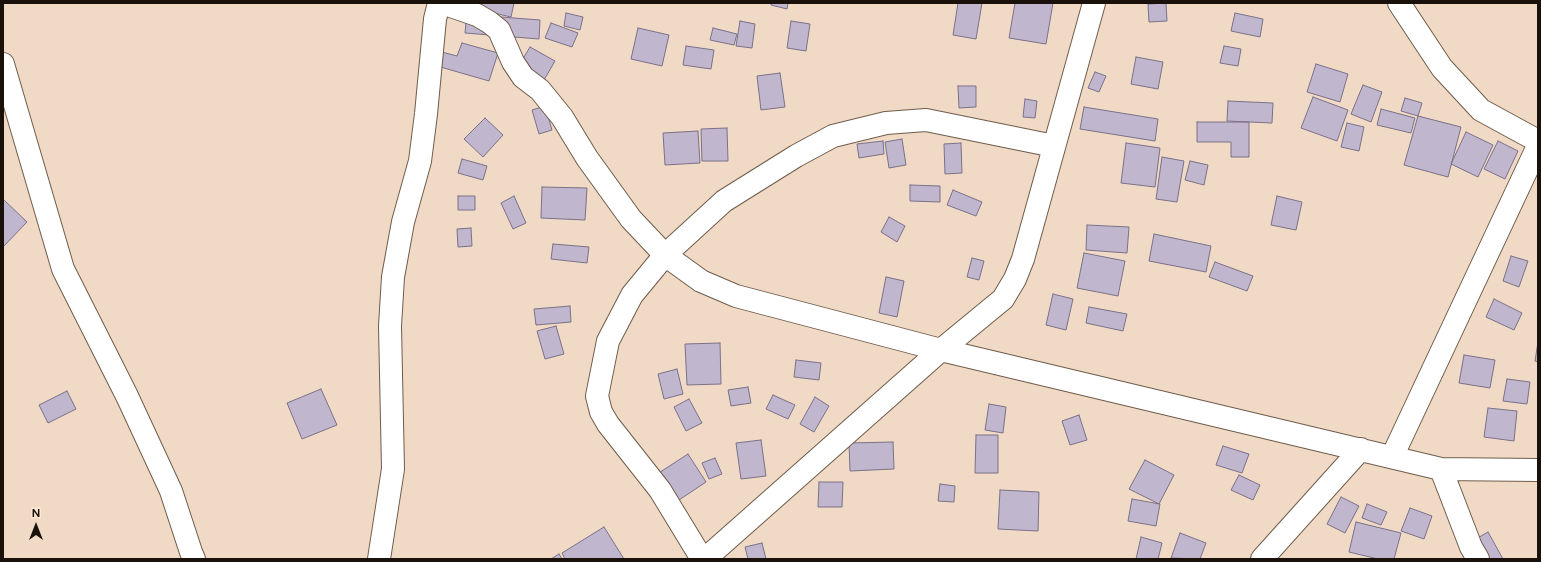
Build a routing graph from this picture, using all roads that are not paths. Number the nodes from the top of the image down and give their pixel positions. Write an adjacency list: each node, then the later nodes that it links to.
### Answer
1 (440, 3): 8 (street); 15 (street)
2 (1094, 3): 6 (street)
3 (1399, 3): 5 (street)
4 (3, 64): 14 (street)
5 (1538, 141)
6 (1054, 146): 8 (street); 9 (street)
7 (1538, 146): 11 (street)
8 (665, 255): 9 (street); 16 (street)
9 (941, 350): 10 (street); 17 (street)
10 (1361, 449): 11 (street); 18 (street)
11 (1392, 456): 12 (street)
12 (1441, 469): 13 (street); 19 (street)
13 (1538, 470)
14 (194, 559)
15 (379, 559)
16 (702, 559)
17 (705, 559)
18 (1262, 559)
19 (1478, 559)

